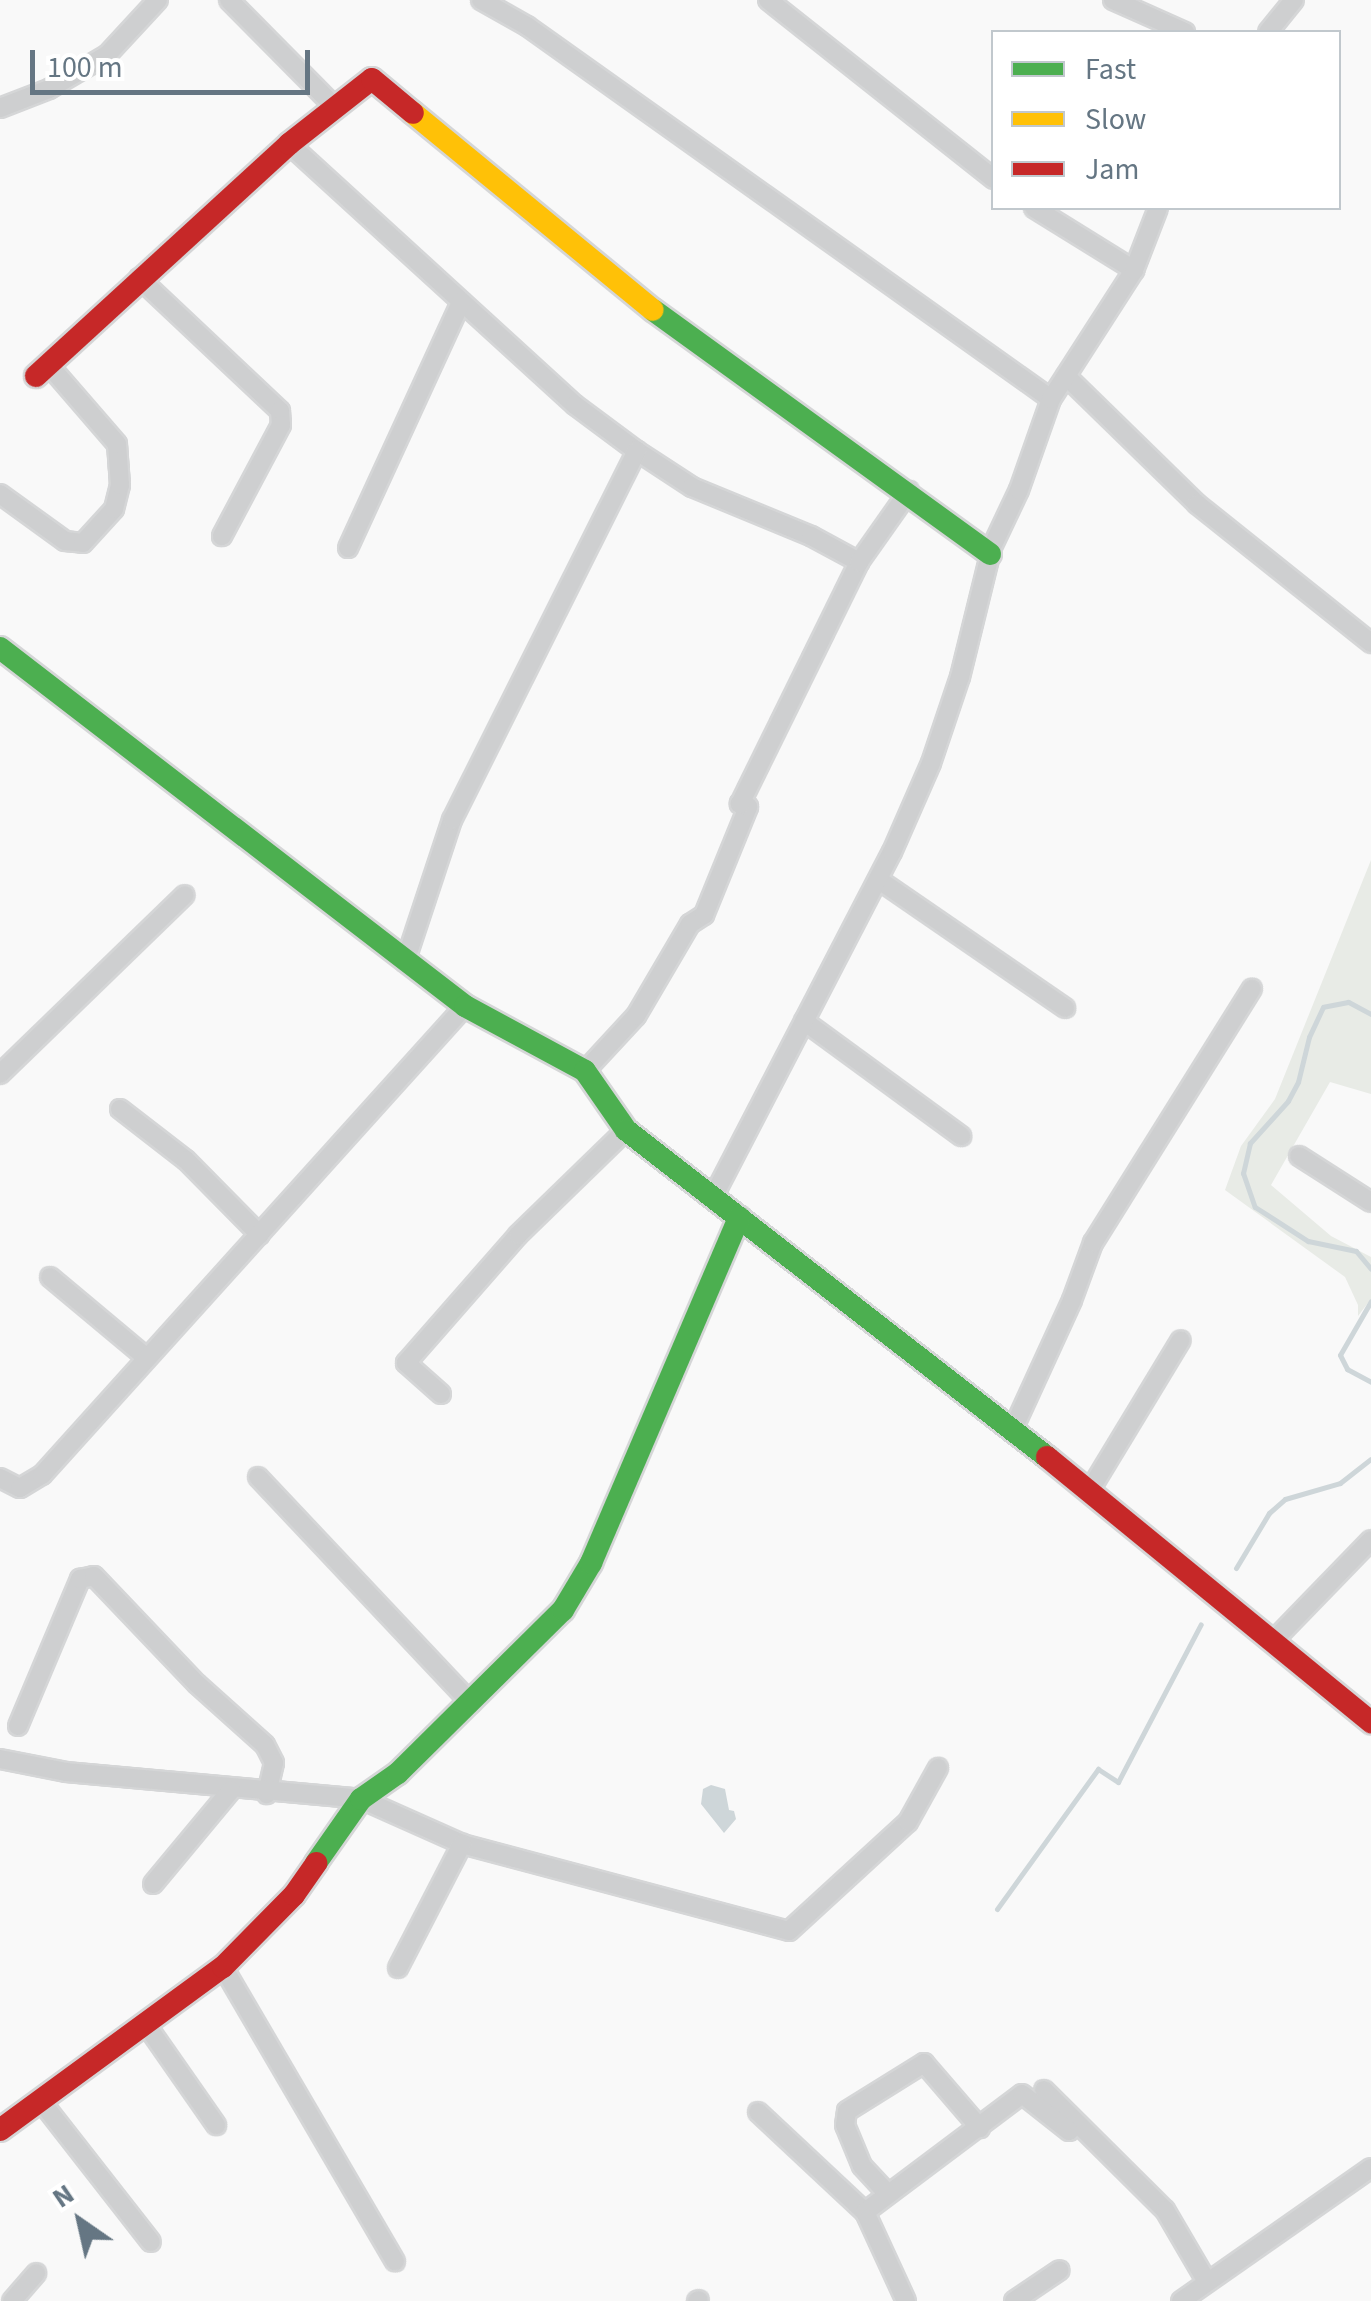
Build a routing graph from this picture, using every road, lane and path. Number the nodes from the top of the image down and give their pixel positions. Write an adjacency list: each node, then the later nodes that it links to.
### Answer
1 (158, 0): 10 (street)
2 (228, 0): 9 (street)
3 (481, 0): 20 (street)
4 (768, 0): 12 (street)
5 (1113, 0): 7 (street)
6 (1294, 0): 8 (street)
7 (1180, 30)
8 (1270, 30)
9 (334, 107): 11 (street); 22 (street)
10 (0, 108)
11 (289, 144): 16 (street); 17 (street)
12 (991, 177)
13 (1037, 210): 15 (street)
14 (1157, 210): 15 (street)
15 (1134, 270): 19 (street)
16 (140, 278): 18 (street); 24 (street)
17 (461, 302): 21 (street); 25 (street)
18 (42, 370): 23 (street)
19 (1066, 376): 20 (street); 28 (street)
20 (1051, 399): 26 (street)
21 (637, 451): 27 (street); 32 (street)
22 (909, 491): 26 (street); 27 (street)
23 (0, 494)
24 (222, 536)
25 (348, 548)
26 (990, 554): 30 (street)
27 (860, 562): 37 (street)
28 (1371, 642)
29 (0, 648): 32 (street)
30 (879, 880): 35 (street); 36 (street)
31 (185, 895): 38 (street)
32 (405, 962): 34 (street)
33 (1252, 989): 51 (street)
34 (465, 1006): 37 (street); 46 (street)
35 (1065, 1008)
36 (804, 1021): 41 (street); 43 (street)
37 (585, 1072): 40 (street)
38 (0, 1074)
39 (120, 1109): 46 (street)
40 (626, 1130): 43 (street); 50 (street)
41 (961, 1136)
42 (1299, 1156): 44 (street)
43 (713, 1198): 45 (street)
44 (1371, 1202)
45 (739, 1217): 51 (street); 57 (street)
46 (260, 1235): 49 (street)
47 (50, 1277): 49 (street)
48 (1181, 1340): 54 (street)
49 (147, 1358): 52 (street)
50 (442, 1394)
51 (1012, 1429): 54 (street)
52 (0, 1478)
53 (258, 1478): 57 (street)
54 (1090, 1490): 56 (street)
55 (1371, 1540): 56 (street)
56 (1274, 1640): 58 (street)
57 (471, 1703): 64 (street)
58 (1371, 1722)
59 (18, 1726): 63 (street)
60 (0, 1759): 62 (street)
61 (938, 1768): 65 (street)
62 (230, 1790): 63 (street); 66 (street)
63 (268, 1794): 64 (street)
64 (360, 1799): 65 (street); 67 (street)
65 (462, 1844): 68 (street)
66 (153, 1884)
67 (224, 1967): 69 (street); 81 (street)
68 (398, 1968)
69 (148, 2026): 71 (street); 73 (street)
70 (1044, 2090): 84 (street)
71 (40, 2100): 75 (street); 80 (street)
72 (758, 2112): 79 (street)
73 (216, 2125)
74 (980, 2128): 76 (street); 78 (street); 78 (street)
75 (0, 2130)
76 (1069, 2131)
77 (1371, 2168): 84 (street)
78 (888, 2194): 79 (street)
79 (865, 2212): 86 (street)
80 (151, 2242)
81 (394, 2261)
82 (1060, 2270): 87 (street)
83 (36, 2273): 85 (street)
84 (1207, 2282): 88 (street)
85 (12, 2301)
86 (906, 2301)
87 (1014, 2301)
88 (1180, 2301)

